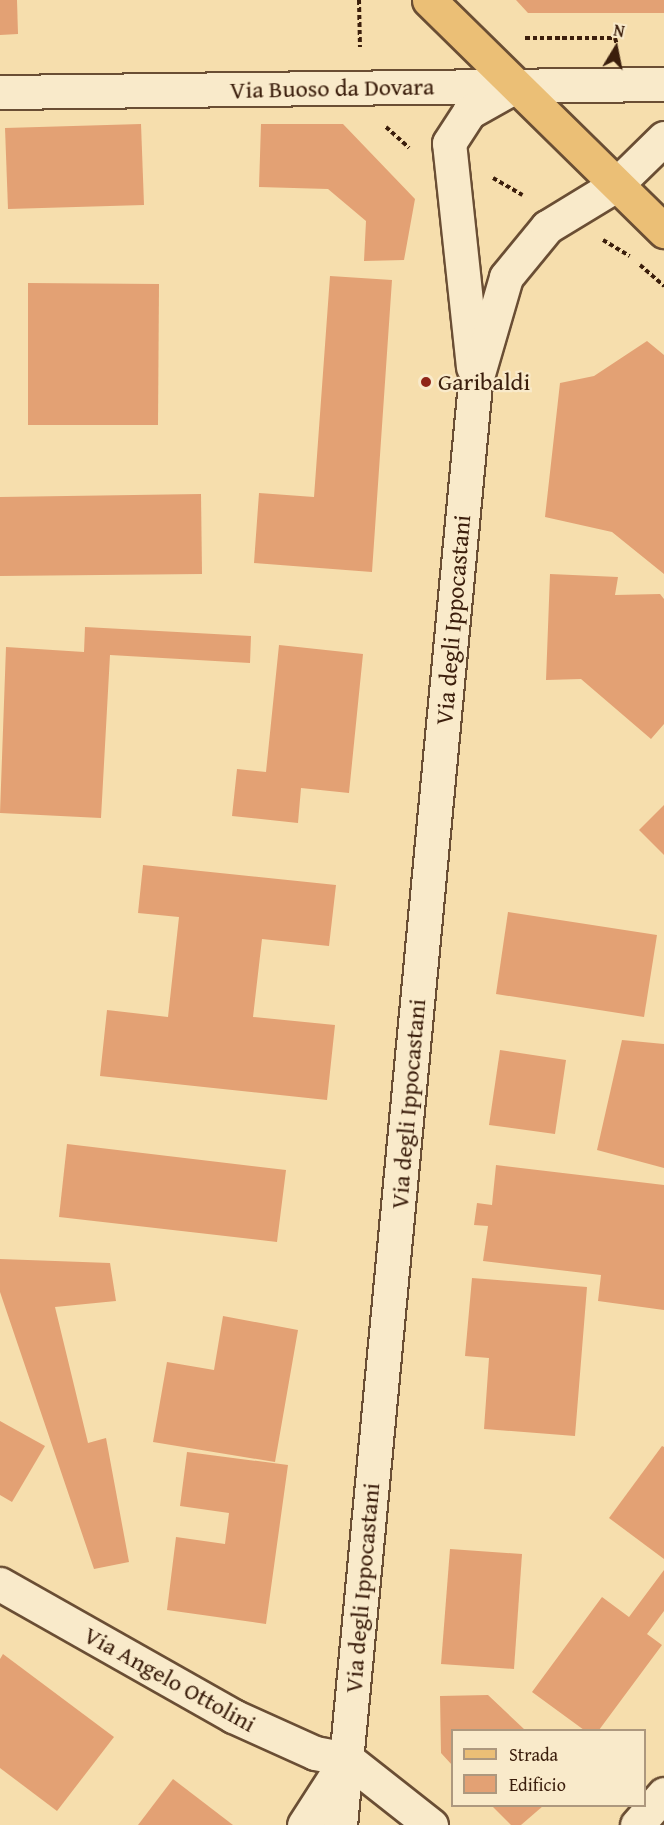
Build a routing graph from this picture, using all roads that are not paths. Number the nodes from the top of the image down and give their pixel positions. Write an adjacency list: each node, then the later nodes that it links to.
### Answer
1 (429, 0): 3 (main road)
2 (664, 84): 3 (street, Via Buoso da Dovara)
3 (515, 87): 4 (street, Via Buoso da Dovara); 6 (main road); 8 (street, Via degli Ippocastani)
4 (0, 92)
5 (664, 138): 6 (street)
6 (616, 185): 7 (main road); 8 (street, Via degli Ippocastani)
7 (664, 231)
8 (475, 384): 10 (street, Via degli Ippocastani)
9 (0, 1584): 10 (street, Via Angelo Ottolini)
10 (346, 1759): 12 (street); 13 (street, Via degli Ippocastani); 14 (street)
11 (664, 1794): 15 (street)
12 (304, 1825)
13 (340, 1825)
14 (431, 1825)
15 (637, 1825)

